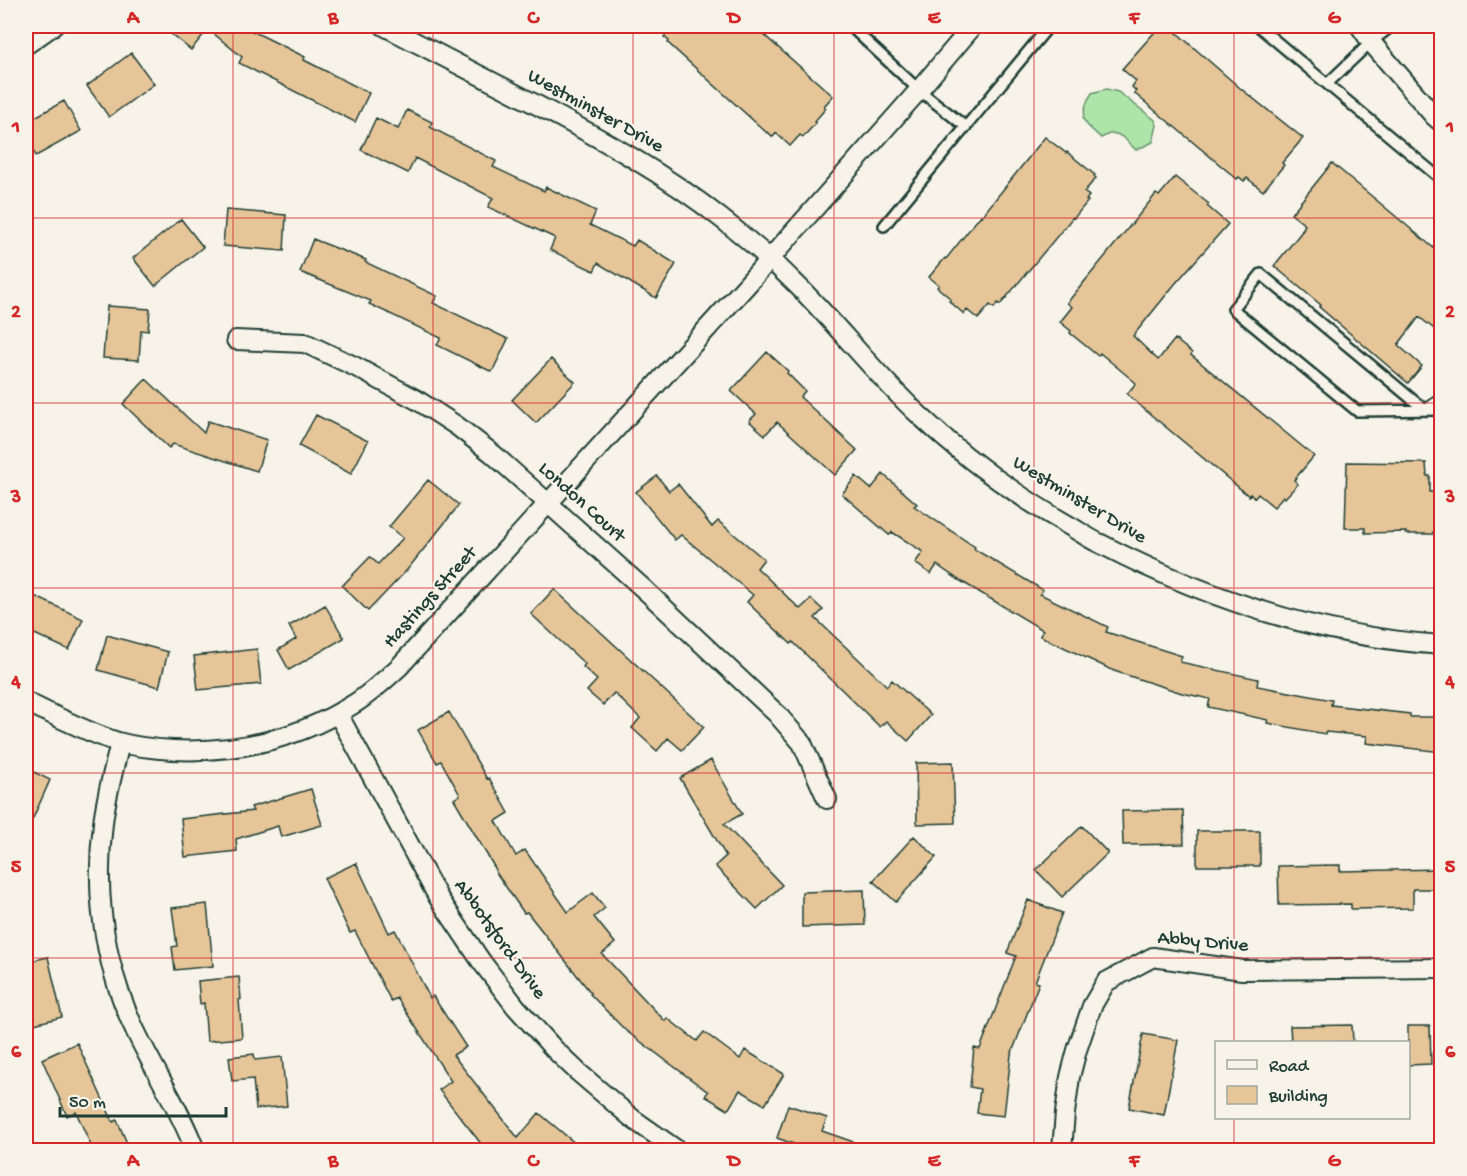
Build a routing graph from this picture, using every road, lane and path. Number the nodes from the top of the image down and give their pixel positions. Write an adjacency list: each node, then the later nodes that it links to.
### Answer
1 (53, 26): 10 (street)
2 (384, 26): 17 (street, Westminster Drive)
3 (850, 26): 12 (lane)
4 (973, 26): 12 (street)
5 (1049, 26): 14 (lane)
6 (1258, 26): 11 (lane)
7 (1360, 26): 9 (street)
8 (1392, 26): 9 (lane)
9 (1371, 42): 11 (lane); 13 (street)
10 (26, 45)
11 (1327, 84): 15 (lane)
12 (919, 90): 14 (lane); 17 (street)
13 (1442, 123)
14 (966, 127): 16 (lane)
15 (1442, 180)
16 (884, 226)
17 (770, 259): 22 (street, Hastings Street); 23 (street, Westminster Drive)
18 (236, 340): 22 (street, London Court)
19 (1442, 398): 20 (lane)
20 (1425, 410): 20 (lane); 21 (lane)
21 (1442, 410)
22 (548, 503): 25 (street, Hastings Street); 27 (street, London Court)
23 (1442, 645)
24 (26, 702): 26 (street, Hastings Street)
25 (338, 714): 26 (street, Hastings Street); 30 (street, Abbotsford Drive)
26 (120, 743): 29 (street)
27 (827, 799)
28 (1442, 968): 31 (street, Abby Drive)
29 (195, 1150)
30 (677, 1150)
31 (1062, 1150)

